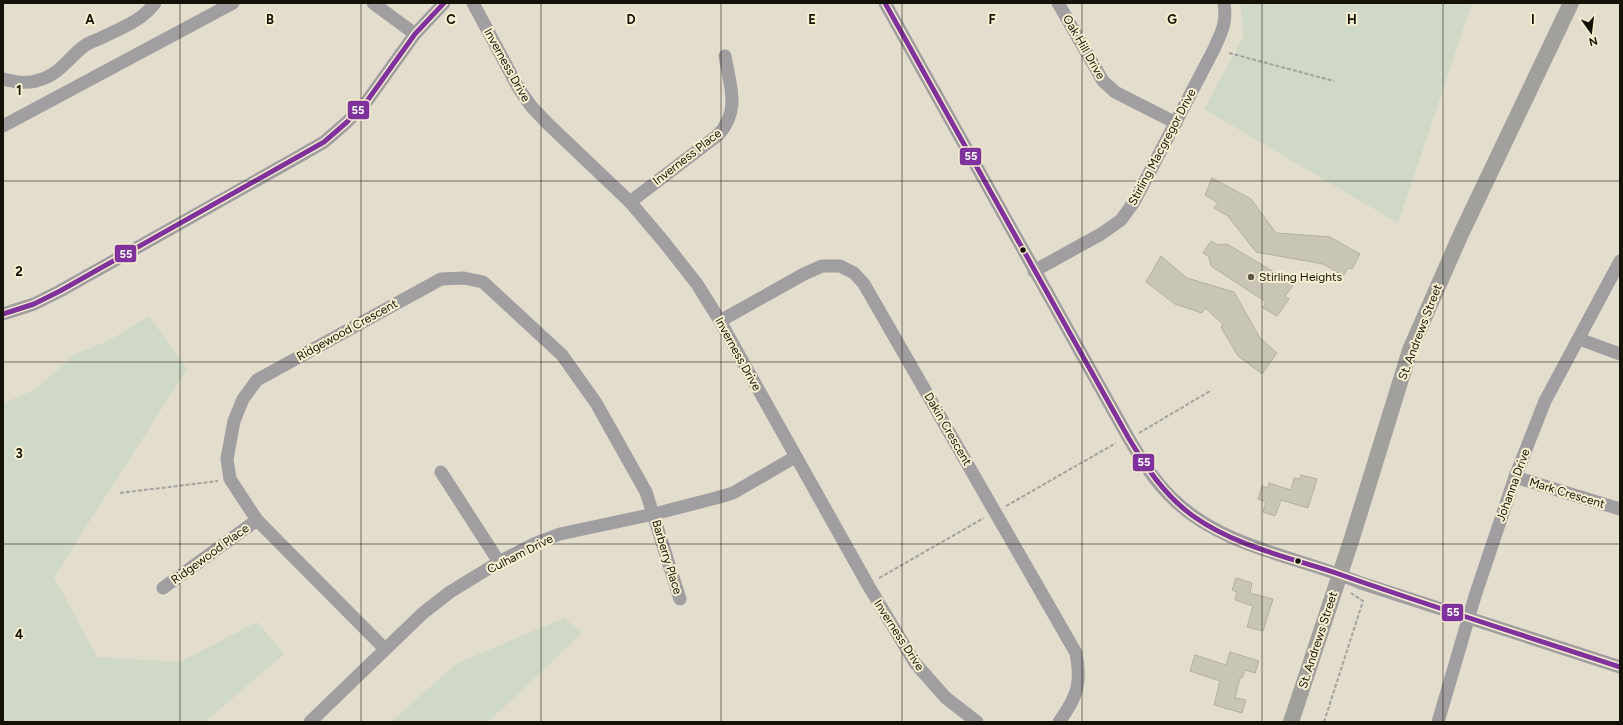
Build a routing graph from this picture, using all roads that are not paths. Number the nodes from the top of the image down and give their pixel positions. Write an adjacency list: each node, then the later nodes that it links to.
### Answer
1 (155, 3): 12 (street)
2 (234, 3): 14 (street)
3 (373, 3): 10 (street)
4 (444, 3): 10 (street)
5 (473, 3): 15 (street, Inverness Drive)
6 (884, 3): 17 (street)
7 (1058, 3): 13 (street, Oak Hill Drive)
8 (1224, 3): 13 (street, Stirling Macgregor Drive)
9 (1571, 3): 29 (main road, St. Andrews Street)
10 (415, 34): 18 (street)
11 (725, 56): 15 (street, Inverness Place)
12 (3, 79)
13 (1176, 123): 17 (street, Stirling Macgregor Drive)
14 (3, 126)
15 (630, 202): 19 (street, Inverness Drive)
16 (1620, 261): 20 (street, Johanna Drive)
17 (1034, 271): 29 (street)
18 (3, 314)
19 (720, 321): 22 (street, Inverness Drive); 37 (street, Dakin Crescent)
20 (1579, 339): 21 (street); 24 (street, Johanna Drive)
21 (1620, 354)
22 (795, 457): 26 (street, Culham Drive); 36 (street, Inverness Drive)
23 (441, 472): 28 (street)
24 (1515, 477): 25 (street, Mark Crescent); 32 (street, Johanna Drive)
25 (1620, 509)
26 (654, 514): 27 (street, Ridgewood Crescent); 28 (street, Culham Drive); 31 (street, Barberry Place)
27 (257, 520): 30 (street, Ridgewood Place); 33 (street, Ridgewood Crescent)
28 (499, 562): 33 (street, Culham Drive)
29 (1339, 574): 32 (street); 38 (main road, St. Andrews Street)
30 (163, 588)
31 (680, 600)
32 (1469, 618): 34 (street); 39 (street, Johanna Drive)
33 (386, 650): 35 (street, Culham Drive)
34 (1620, 667)
35 (310, 722)
36 (977, 722)
37 (1059, 722)
38 (1291, 722)
39 (1438, 722)

